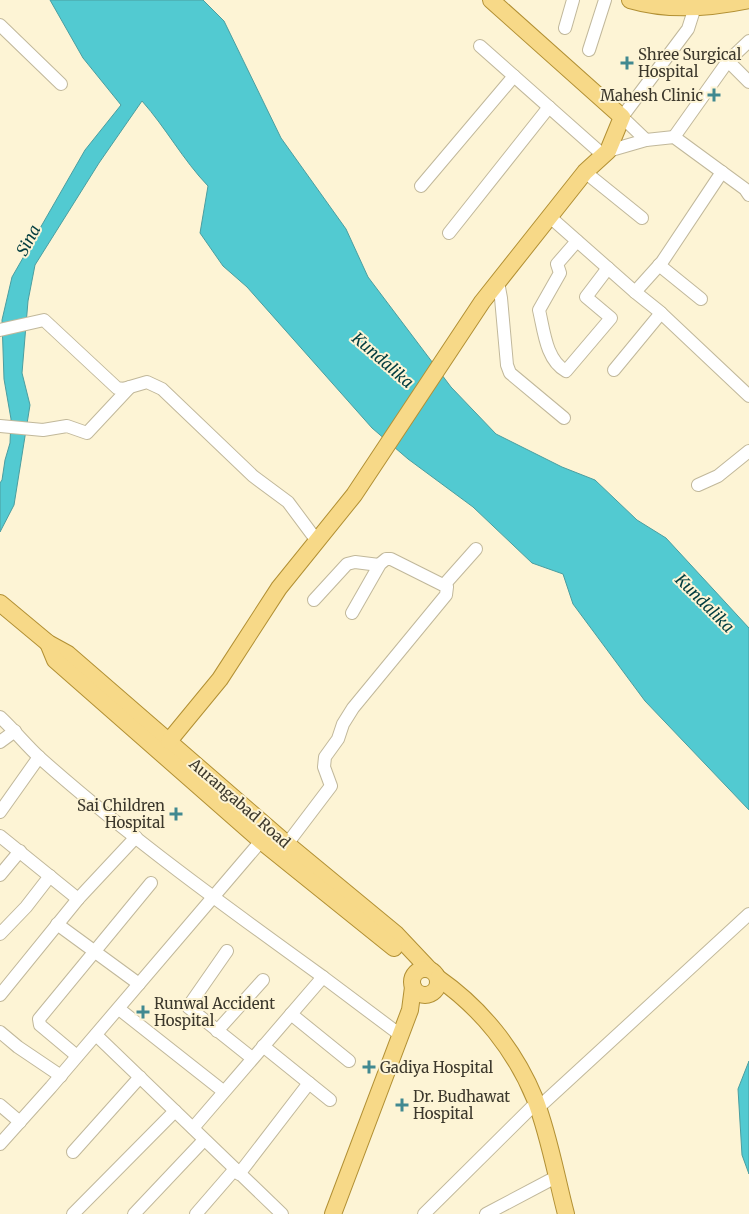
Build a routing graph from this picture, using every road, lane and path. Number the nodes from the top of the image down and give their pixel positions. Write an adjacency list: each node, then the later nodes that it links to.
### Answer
1 (491, 0): 17 (main road)
2 (573, 0): 8 (street)
3 (605, 0): 11 (street)
4 (630, 0): 6 (main road)
5 (749, 0): 6 (main road)
6 (695, 7): 17 (street)
7 (0, 25): 15 (street)
8 (565, 28)
9 (749, 40): 12 (street)
10 (480, 46): 13 (street)
11 (589, 50)
12 (728, 62): 14 (street); 18 (street)
13 (514, 76): 16 (street); 23 (street)
14 (749, 82)
15 (61, 84)
16 (549, 108): 20 (street); 27 (street)
17 (622, 117): 19 (street); 20 (main road)
18 (674, 137): 19 (street); 22 (street)
19 (646, 140): 20 (street)
20 (605, 153): 21 (main road)
21 (585, 172): 25 (main road); 26 (street)
22 (722, 172): 24 (street); 29 (street)
23 (421, 186)
24 (748, 192)
25 (550, 217): 28 (street); 31 (main road)
26 (642, 218)
27 (449, 233)
28 (577, 242): 30 (street); 30 (street)
29 (659, 265): 32 (street); 33 (street)
30 (608, 268): 32 (street)
31 (498, 282): 39 (street); 43 (main road)
32 (635, 292): 34 (street)
33 (701, 298)
34 (661, 313): 36 (street); 38 (street)
35 (0, 330): 37 (street)
36 (614, 370)
37 (130, 387): 40 (street); 43 (street)
38 (749, 396)
39 (564, 418)
40 (1, 426)
41 (749, 451): 42 (street)
42 (698, 485)
43 (317, 540): 53 (main road)
44 (476, 549): 46 (street)
45 (380, 565): 46 (street); 47 (street); 49 (street)
46 (444, 585): 60 (street)
47 (314, 600)
48 (0, 603): 50 (main road, Aurangabad Road)
49 (352, 613)
50 (48, 644): 53 (main road, Aurangabad Road); 57 (main road, Aurangabad Road)
51 (0, 717): 52 (street)
52 (14, 731): 54 (street); 55 (street)
53 (169, 741): 57 (main road, Aurangabad Road)
54 (0, 742)
55 (39, 757): 56 (street); 59 (street)
56 (0, 812)
57 (265, 835): 60 (main road, Aurangabad Road); 65 (street); 74 (main road, Aurangabad Road)
58 (0, 836): 61 (street)
59 (136, 837): 65 (street); 66 (street)
60 (287, 844): 74 (main road, Aurangabad Road)
61 (20, 851): 62 (street); 63 (street)
62 (0, 875)
63 (50, 876): 66 (street); 69 (street)
64 (152, 883): 71 (street)
65 (212, 897): 72 (street); 75 (street)
66 (78, 899): 68 (street)
67 (749, 914): 93 (street)
68 (57, 924): 71 (street); 76 (street)
69 (0, 934)
70 (227, 951): 79 (street)
71 (96, 952): 75 (street); 84 (street)
72 (323, 977): 78 (street); 81 (street)
73 (262, 980): 79 (street)
74 (426, 982): 81 (main road); 93 (main road, Aurangabad Road)
75 (139, 984): 77 (street)
76 (0, 995)
77 (118, 1009): 82 (street); 90 (street)
78 (291, 1014): 83 (street); 86 (street)
79 (218, 1031): 85 (street)
80 (0, 1032): 87 (street)
81 (400, 1034): 106 (main road)
82 (96, 1035): 84 (street); 88 (street)
83 (263, 1046): 85 (street); 89 (street)
84 (78, 1056): 87 (street)
85 (252, 1058): 90 (street)
86 (348, 1061)
87 (61, 1076): 95 (street)
88 (140, 1077): 94 (street); 99 (street)
89 (309, 1083): 91 (street); 100 (street)
90 (223, 1091): 96 (street)
91 (330, 1100)
92 (0, 1105): 95 (street)
93 (537, 1106): 101 (main road, Aurangabad Road); 107 (street)
94 (175, 1111): 96 (street); 103 (street)
95 (20, 1122): 98 (street)
96 (193, 1128): 97 (street)
97 (204, 1140): 100 (street); 104 (street)
98 (0, 1144)
99 (73, 1152)
100 (237, 1172): 102 (street); 105 (street)
101 (556, 1177): 108 (street); 109 (main road, Aurangabad Road)
102 (200, 1213)
103 (73, 1214)
104 (134, 1214)
105 (282, 1214)
106 (333, 1214)
107 (424, 1214)
108 (486, 1214)
109 (566, 1214)

